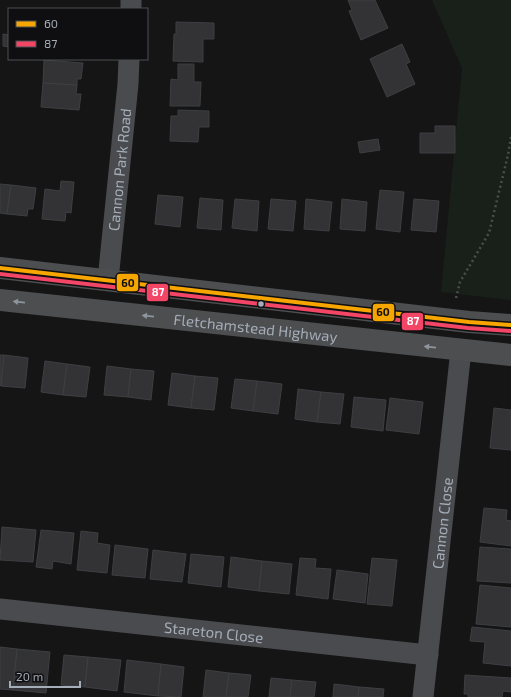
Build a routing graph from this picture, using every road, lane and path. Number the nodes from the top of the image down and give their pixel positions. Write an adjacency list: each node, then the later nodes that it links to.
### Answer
1 (130, 60): 4 (street, Cannon Park Road)
2 (511, 137): 6 (path)
3 (0, 268): 4 (highway, Fletchamstead Highway)
4 (108, 280): 7 (highway, Fletchamstead Highway)
5 (0, 300): 8 (highway, Fletchamstead Highway, one-way to 5)
6 (455, 301)
7 (511, 325)
8 (461, 350): 9 (highway, Fletchamstead Highway); 11 (street, Cannon Close)
9 (511, 355)
10 (0, 609): 11 (street, Stareton Close)
11 (428, 655): 12 (street, Cannon Close)
12 (423, 697)

